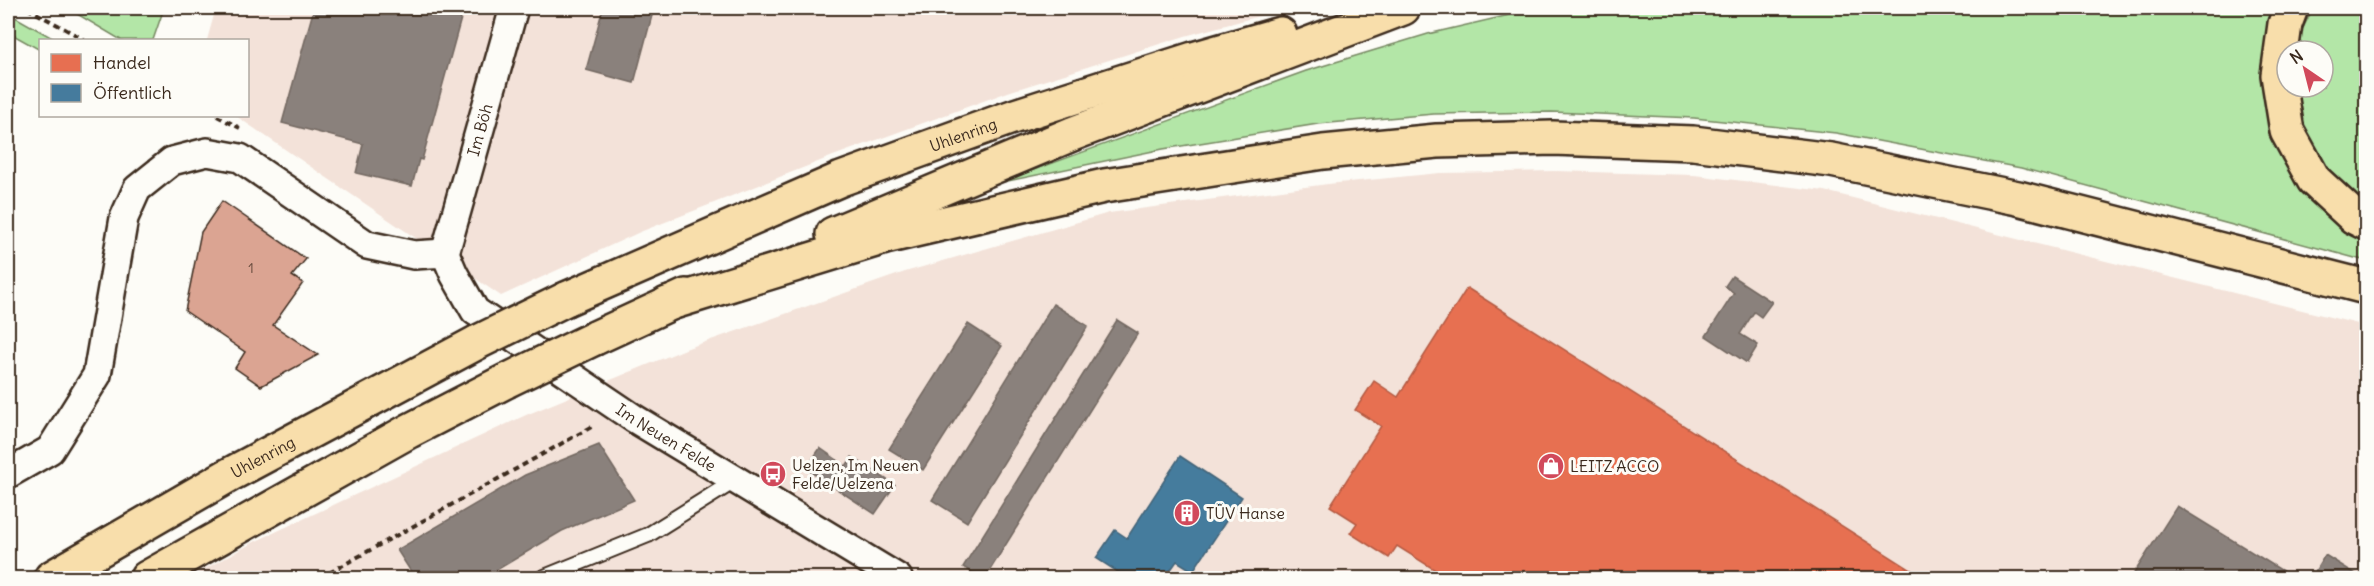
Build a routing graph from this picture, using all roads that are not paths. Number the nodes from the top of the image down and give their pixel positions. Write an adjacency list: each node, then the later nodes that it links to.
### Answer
1 (514, 8): 6 (street, Im Böh)
2 (1374, 8): 11 (highway, Uhlenring, bridge)
3 (1403, 8): 8 (highway)
4 (2291, 8): 5 (highway)
5 (2367, 223)
6 (450, 263): 9 (street); 10 (street, Im Neuen Felde)
7 (2367, 287): 8 (highway)
8 (667, 304): 12 (highway, bridge)
9 (8, 474)
10 (736, 480): 13 (lane); 14 (street, Im Neuen Felde)
11 (51, 579)
12 (147, 579)
13 (542, 579)
14 (898, 579)

